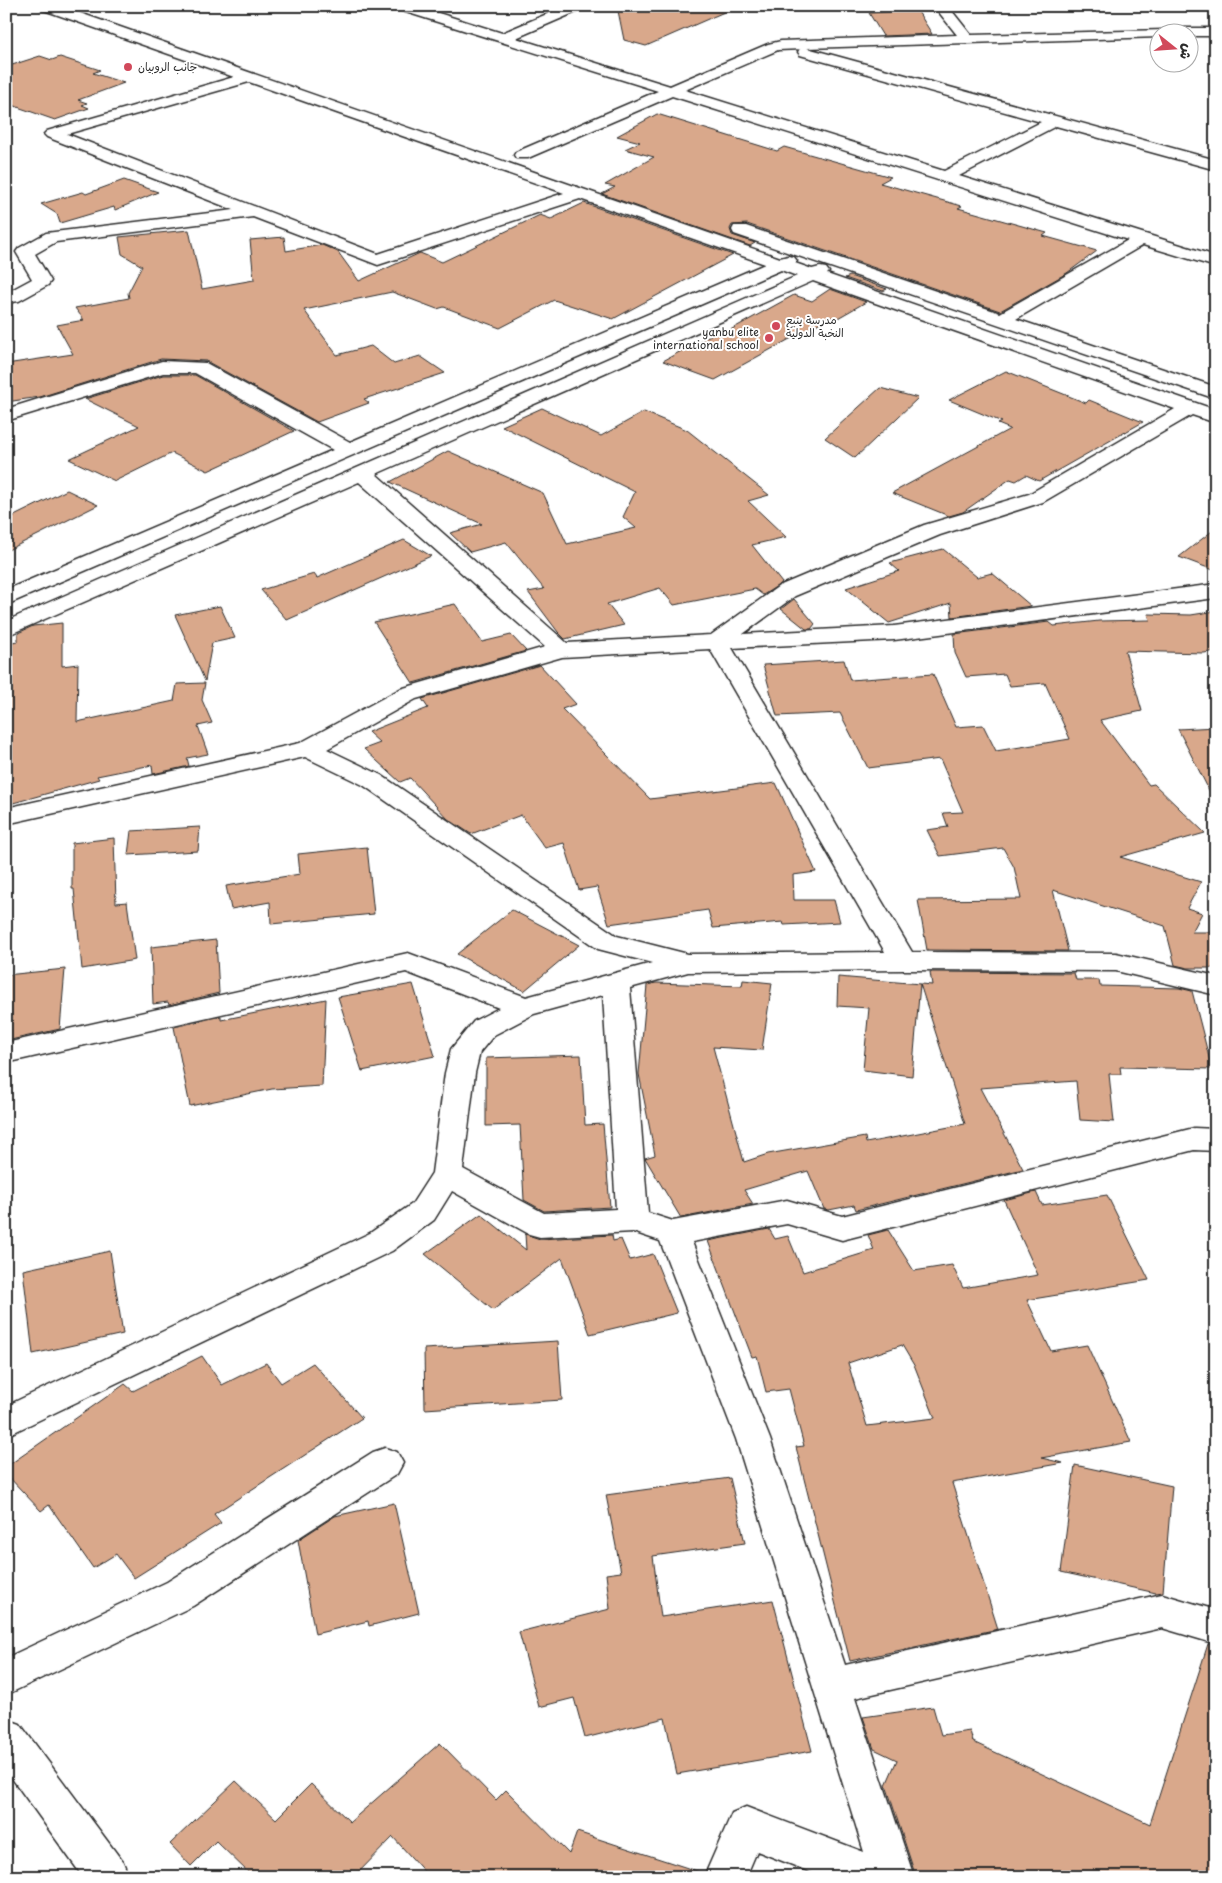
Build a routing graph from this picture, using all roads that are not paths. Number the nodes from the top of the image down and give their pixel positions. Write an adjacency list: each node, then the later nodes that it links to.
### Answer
1 (46, 6): 12 (street)
2 (88, 6): 14 (street)
3 (401, 6): 9 (street)
4 (578, 6): 9 (street)
5 (941, 6): 10 (street)
6 (1200, 32): 7 (street)
7 (1216, 32)
8 (1150, 33): 10 (street)
9 (503, 38): 13 (street)
10 (967, 39): 11 (street)
11 (781, 45): 13 (street); 15 (street)
12 (247, 78): 21 (street); 22 (street)
13 (670, 91): 17 (street); 20 (street)
14 (352, 97)
15 (1054, 121): 19 (street); 20 (street)
16 (503, 148): 17 (street)
17 (522, 155): 18 (street)
18 (540, 161)
19 (1216, 165)
20 (945, 177): 24 (street)
21 (579, 194): 22 (street); 27 (street)
22 (255, 212): 30 (street)
23 (723, 224): 25 (street)
24 (1141, 239): 26 (street); 31 (street)
25 (805, 252): 27 (street); 28 (street)
26 (1216, 262)
27 (781, 264): 29 (street); 36 (street)
28 (838, 264): 29 (street); 31 (street)
29 (813, 276): 33 (street); 37 (street)
30 (6, 298)
31 (1001, 320): 32 (street)
32 (1216, 393)
33 (1191, 408): 35 (street); 41 (street)
34 (6, 415): 36 (street)
35 (1216, 417)
36 (349, 450): 39 (street)
37 (362, 473): 40 (street); 42 (street)
38 (1216, 591): 41 (street)
39 (6, 598)
40 (6, 629)
41 (717, 642): 42 (street); 45 (street)
42 (562, 650): 43 (street)
43 (308, 749): 44 (street); 46 (street)
44 (6, 816)
45 (904, 961): 46 (street); 48 (street)
46 (688, 963): 47 (street)
47 (616, 982): 49 (street); 53 (street)
48 (1216, 986)
49 (524, 1007): 50 (street); 52 (street)
50 (6, 1053)
51 (1216, 1140): 54 (street)
52 (447, 1174): 53 (street); 55 (street)
53 (633, 1220): 54 (street)
54 (673, 1232): 59 (street)
55 (6, 1422)
56 (385, 1463): 58 (street)
57 (1216, 1628): 59 (street)
58 (6, 1677)
59 (832, 1686): 64 (street)
60 (6, 1737): 61 (street)
61 (108, 1877)
62 (725, 1877): 63 (street)
63 (877, 1877)
64 (893, 1877)

